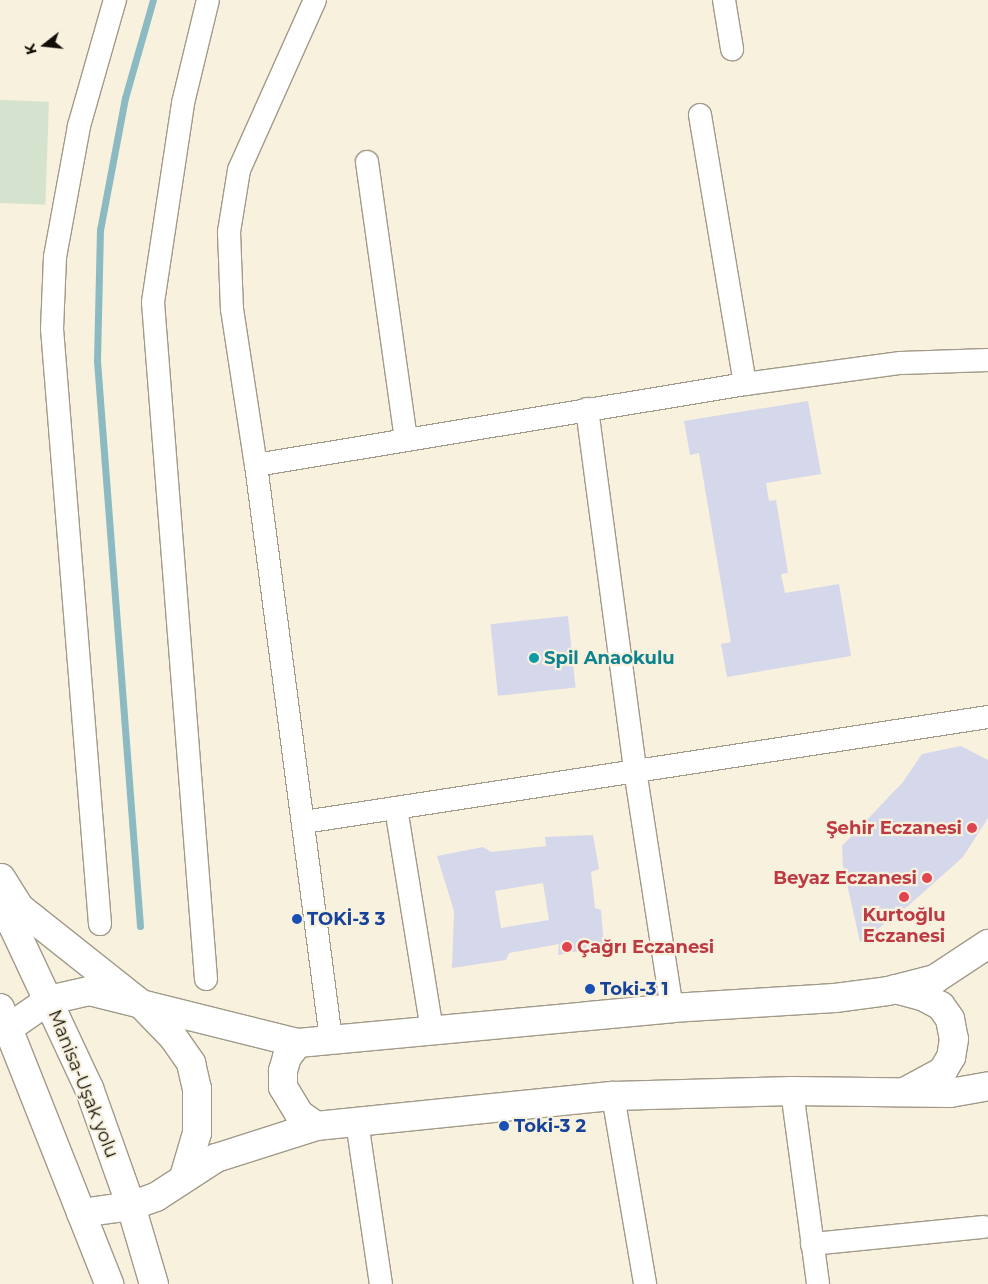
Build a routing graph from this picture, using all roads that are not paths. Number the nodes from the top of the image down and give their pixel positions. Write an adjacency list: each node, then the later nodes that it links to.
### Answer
1 (115, 0): 19 (street)
2 (208, 0): 21 (street)
3 (315, 0): 12 (street)
4 (724, 0): 5 (street)
5 (732, 49)
6 (700, 115): 9 (street)
7 (368, 162): 11 (street)
8 (988, 360): 9 (street)
9 (745, 384): 10 (street)
10 (587, 409): 11 (street); 14 (street)
11 (406, 439): 12 (street)
12 (256, 466): 16 (street)
13 (988, 717): 14 (street)
14 (635, 770): 15 (street); 25 (street)
15 (396, 808): 16 (street); 27 (street)
16 (304, 822): 28 (street)
17 (0, 877): 24 (street)
18 (0, 888): 23 (street, Manisa-Uşak yolu)
19 (100, 924)
20 (988, 944): 22 (street)
21 (206, 979)
22 (895, 989): 25 (street); 32 (street)
23 (49, 1000): 24 (street); 26 (street); 39 (street, Manisa-Uşak yolu)
24 (140, 1004): 29 (street); 38 (street)
25 (672, 1008): 27 (street)
26 (5, 1018): 40 (street)
27 (432, 1030): 28 (street)
28 (332, 1038): 29 (street)
29 (298, 1043): 37 (street)
30 (988, 1086): 33 (street)
31 (792, 1091): 32 (street); 34 (street); 42 (street)
32 (905, 1092): 33 (street)
33 (950, 1093): 35 (street)
34 (614, 1096): 36 (street); 46 (street)
35 (988, 1101)
36 (358, 1122): 37 (street); 45 (street)
37 (316, 1126): 38 (street)
38 (184, 1177): 39 (street)
39 (131, 1206): 40 (street); 44 (street, Manisa-Uşak yolu)
40 (81, 1213): 43 (street)
41 (983, 1227): 42 (street)
42 (812, 1244): 47 (street)
43 (109, 1284)
44 (154, 1284)
45 (381, 1284)
46 (646, 1284)
47 (818, 1284)

